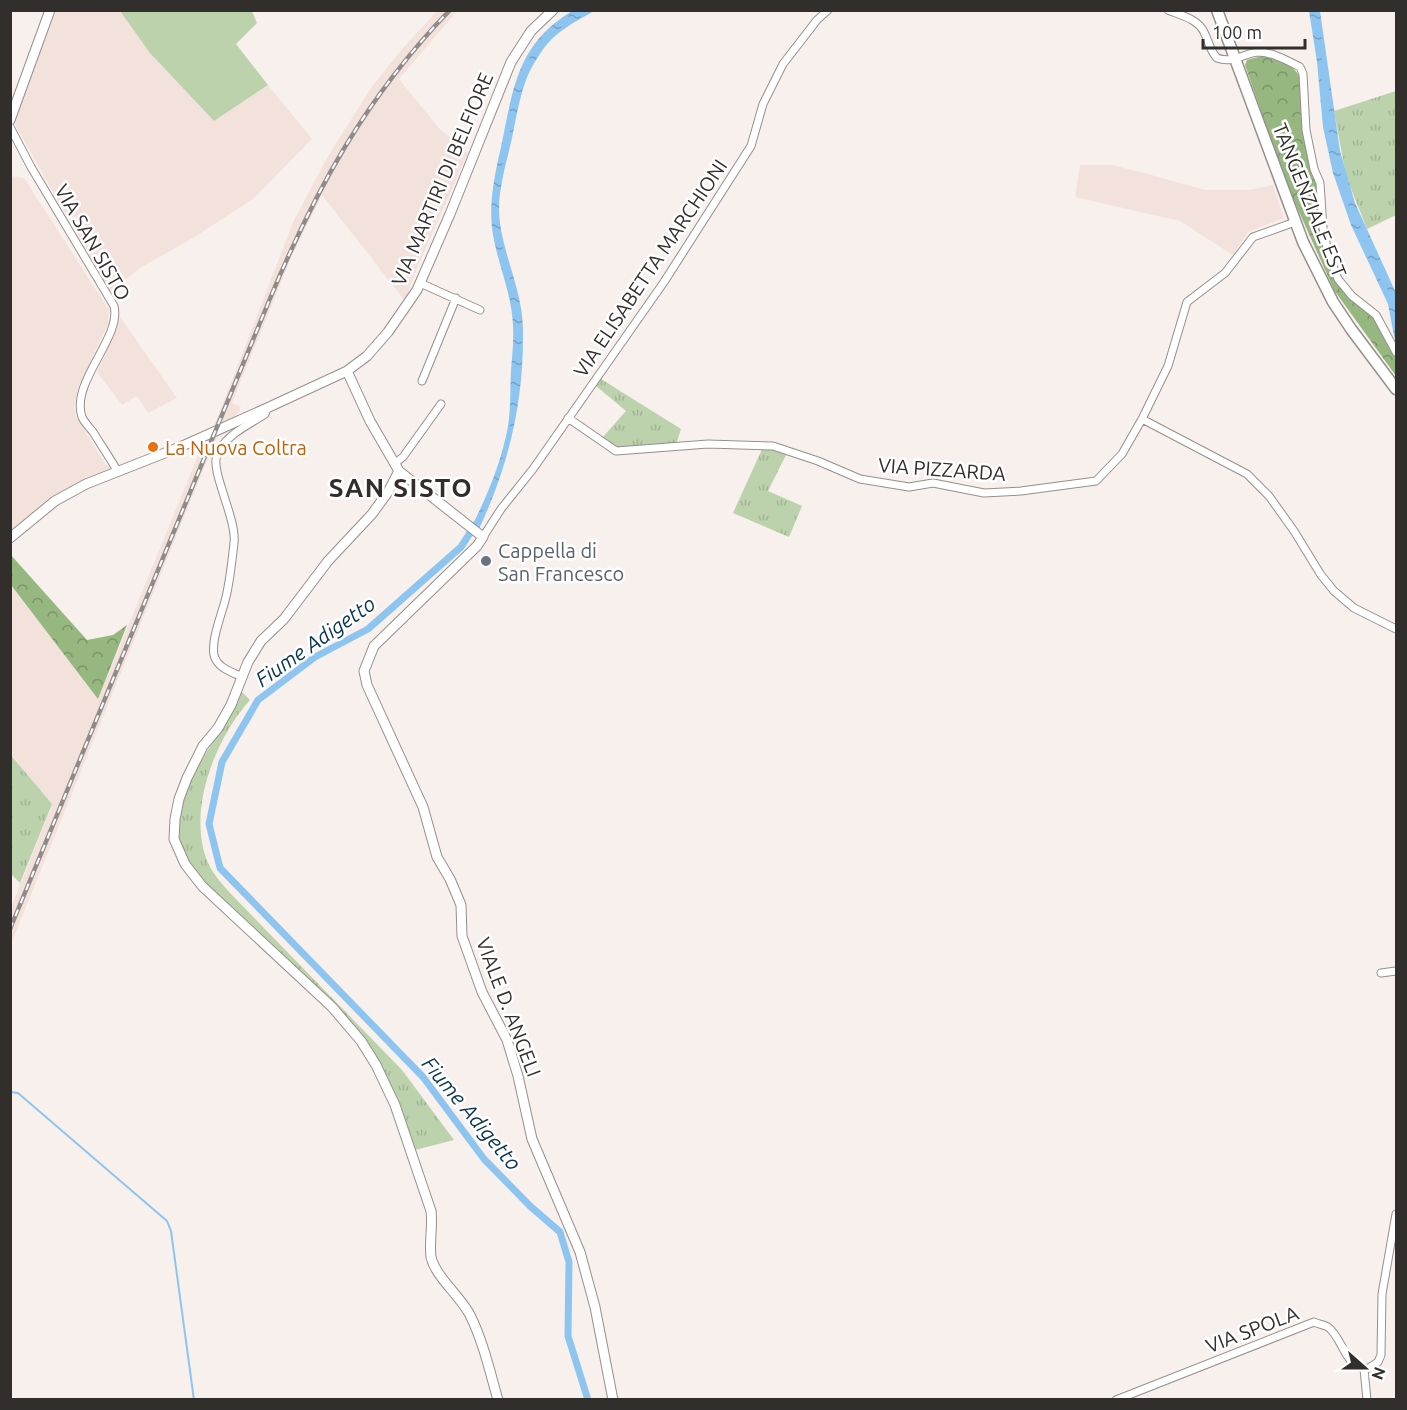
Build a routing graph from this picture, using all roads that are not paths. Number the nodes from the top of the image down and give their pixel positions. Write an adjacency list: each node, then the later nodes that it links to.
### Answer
1 (50, 10): 7 (street)
2 (553, 10): 10 (street, VIA MARTIRI DI BELFIORE)
3 (828, 10): 19 (street, VIA ELISABETTA MARCHIONI)
4 (1168, 10): 6 (street)
5 (1217, 10): 6 (main road, TANGENZIALE EST)
6 (1236, 60): 9 (main road, TANGENZIALE EST); 13 (street)
7 (10, 120)
8 (10, 127): 22 (street, VIA SAN SISTO)
9 (1295, 222): 16 (main road, TANGENZIALE EST); 20 (street, VIA PIZZARDA)
10 (420, 283): 11 (street); 14 (street, VIA MARTIRI DI BELFIORE)
11 (456, 298): 12 (street); 15 (street)
12 (480, 310)
13 (1396, 352)
14 (347, 371): 18 (street, VIA MARTIRI DI BELFIORE); 21 (street)
15 (422, 381)
16 (1396, 389)
17 (441, 404): 21 (street)
18 (267, 408): 22 (street, VIA MARTIRI DI BELFIORE); 26 (street)
19 (568, 418): 20 (street, VIA PIZZARDA); 23 (street, VIA ELISABETTA MARCHIONI)
20 (1142, 419): 25 (street)
21 (396, 467): 23 (street); 26 (street)
22 (118, 472): 24 (street, VIA MARTIRI DI BELFIORE)
23 (481, 535): 32 (street, VIALE D. ANGELI)
24 (10, 538)
25 (1396, 629)
26 (242, 677): 31 (street)
27 (1396, 972): 28 (street)
28 (1381, 973)
29 (1396, 1214): 30 (street)
30 (1364, 1369): 33 (street, VIA SPOLA); 34 (street)
31 (498, 1400)
32 (613, 1400)
33 (1116, 1400)
34 (1367, 1400)

